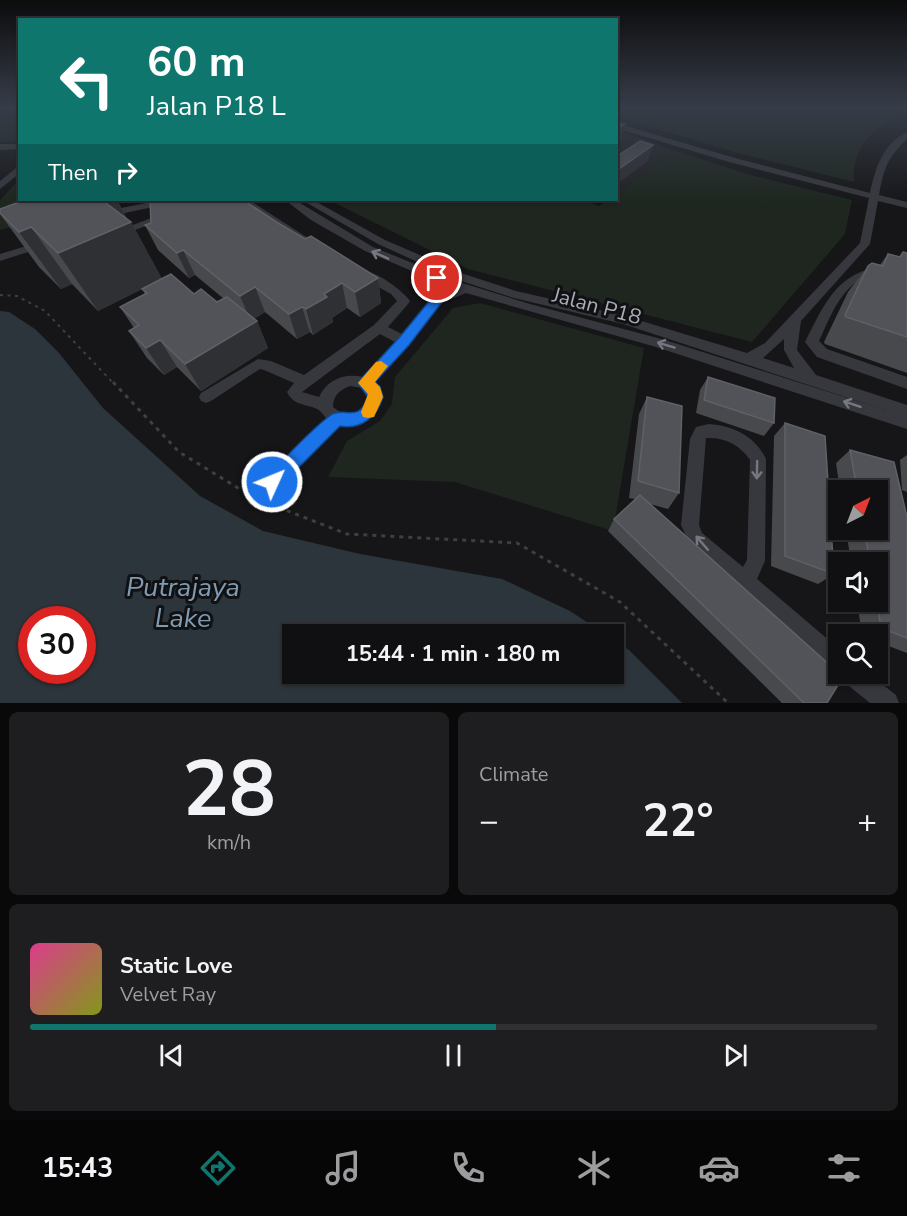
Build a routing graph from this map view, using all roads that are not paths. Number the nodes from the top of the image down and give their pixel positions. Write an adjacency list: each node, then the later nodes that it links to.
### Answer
1 (662, 139): 7 (street)
2 (902, 139): 7 (street)
3 (18, 146): 4 (street)
4 (0, 147)
5 (18, 170): 6 (street)
6 (0, 186)
7 (875, 196): 13 (street); 21 (street)
8 (168, 201): 14 (street)
9 (173, 201): 15 (street)
10 (245, 201): 17 (street)
11 (290, 201): 20 (street, Jalan P18, one-way to 11)
12 (312, 201): 30 (street, Jalan P18)
13 (907, 205)
14 (93, 220)
15 (107, 237)
16 (49, 241): 18 (street)
17 (321, 249)
18 (0, 258)
19 (356, 270): 28 (street)
20 (437, 278): 24 (street, Jalan P18); 25 (street)
21 (832, 279): 23 (street); 26 (street)
22 (907, 281): 23 (street)
23 (845, 285): 27 (street)
24 (465, 289): 25 (street); 39 (street, Jalan P18, one-way to 24)
25 (437, 300): 29 (street)
26 (798, 313): 27 (street); 30 (street); 31 (street)
27 (824, 321): 34 (street)
28 (379, 328): 29 (street); 32 (street)
29 (404, 341): 33 (street)
30 (750, 357): 31 (street, Jalan P18)
31 (814, 379): 37 (street, Jalan P18)
32 (306, 382): 35 (street); 36 (street)
33 (366, 383): 36 (street); 38 (street)
34 (907, 383)
35 (206, 397)
36 (325, 404): 38 (street)
37 (907, 411)
38 (337, 419): 40 (street)
39 (907, 423)
40 (256, 498)
41 (746, 581): 41 (street, one-way to 41); 42 (street)
42 (828, 653)
43 (864, 684): 44 (street)
44 (888, 703)

